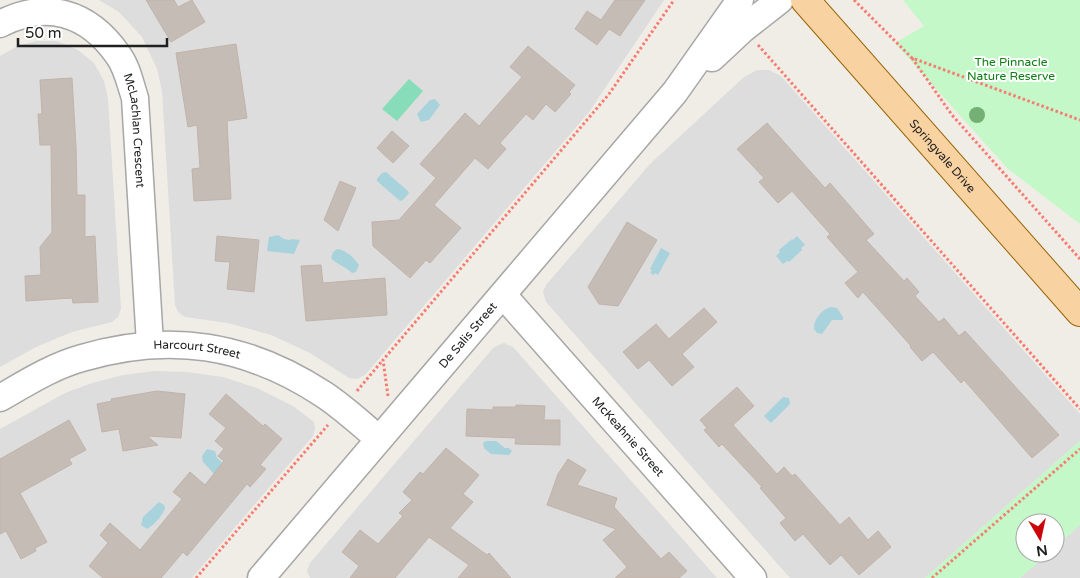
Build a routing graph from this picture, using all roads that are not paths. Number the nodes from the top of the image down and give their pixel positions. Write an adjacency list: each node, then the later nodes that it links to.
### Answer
1 (740, 0): 5 (street, De Salis Street)
2 (780, 0): 5 (street, De Salis Street)
3 (804, 0): 7 (main road, Springvale Drive)
4 (0, 24): 8 (street, McLachlan Crescent)
5 (675, 92): 6 (street, De Salis Street)
6 (503, 295): 10 (street, De Salis Street); 12 (street, McKeahnie Street)
7 (1080, 312)
8 (150, 344): 9 (street, Harcourt Street); 10 (street, Harcourt Street)
9 (0, 398)
10 (379, 439): 11 (street, De Salis Street)
11 (265, 576)
12 (753, 578)

